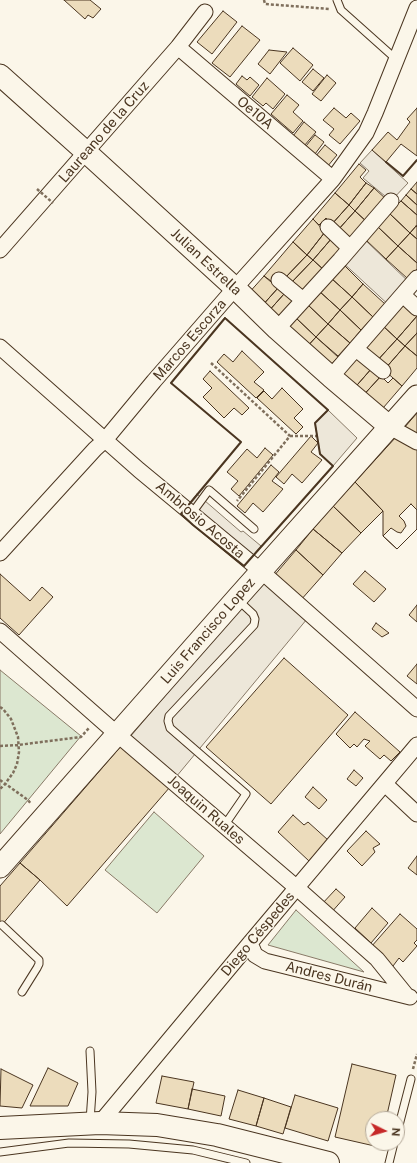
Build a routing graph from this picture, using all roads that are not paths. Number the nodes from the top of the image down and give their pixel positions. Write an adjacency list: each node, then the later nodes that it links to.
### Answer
1 (337, 0): 5 (lane)
2 (416, 11): 5 (street, Marcos Escorza)
3 (205, 12): 4 (street, Laureano de la Cruz)
4 (178, 47): 7 (street, Laureano de la Cruz); 8 (street, Oe10A)
5 (397, 60): 8 (street, Marcos Escorza)
6 (0, 75): 7 (street, Julian Estrella)
7 (86, 152): 12 (street, Laureano de la Cruz); 15 (street, Julian Estrella)
8 (332, 179): 15 (street, Marcos Escorza)
9 (391, 201): 11 (street)
10 (328, 227): 11 (street)
11 (350, 248): 17 (street)
12 (0, 250)
13 (417, 278): 16 (street)
14 (279, 280): 17 (street)
15 (235, 288): 19 (street, Julian Estrella); 26 (street, Marcos Escorza)
16 (403, 295): 18 (street); 21 (street)
17 (303, 300): 19 (street)
18 (417, 308)
19 (277, 329): 23 (street, Julian Estrella)
20 (0, 347): 26 (street, Ambrosio Acosta)
21 (356, 349): 22 (street); 23 (street)
22 (382, 371)
23 (331, 377): 25 (street, Julian Estrella)
24 (417, 396): 25 (street, Luis Francisco Lopez)
25 (390, 427): 27 (street, Julian Estrella); 31 (street, Luis Francisco Lopez)
26 (105, 440): 28 (street, Ambrosio Acosta); 30 (street, Marcos Escorza)
27 (417, 442)
28 (192, 513): 29 (lane); 31 (street, Ambrosio Acosta)
29 (254, 529)
30 (0, 553)
31 (261, 570): 32 (street, Luis Francisco Lopez); 34 (street, Ambrosio Acosta)
32 (236, 598): 35 (street, Luis Francisco Lopez); 39 (lane)
33 (0, 630): 35 (street, Joaquin Ruales)
34 (417, 709)
35 (117, 734): 39 (street, Joaquin Ruales); 40 (street, Luis Francisco Lopez)
36 (417, 745): 37 (street, Diego Céspedes)
37 (385, 784): 38 (street); 41 (street, Diego Céspedes)
38 (417, 814)
39 (224, 826): 41 (street, Joaquin Ruales)
40 (0, 868)
41 (297, 888): 43 (street, Diego Céspedes); 45 (street, Joaquin Ruales)
42 (2, 925): 44 (lane)
43 (250, 943): 45 (street, Andres Durán); 49 (street, Diego Céspedes)
44 (22, 992)
45 (412, 997)
46 (90, 1051): 49 (lane)
47 (411, 1079): 48 (lane)
48 (403, 1111)
49 (95, 1123): 50 (main road); 54 (main road)
50 (3, 1126)
51 (392, 1151): 55 (lane)
52 (0, 1152): 53 (lane)
53 (246, 1163)
54 (328, 1163)
55 (389, 1163)

